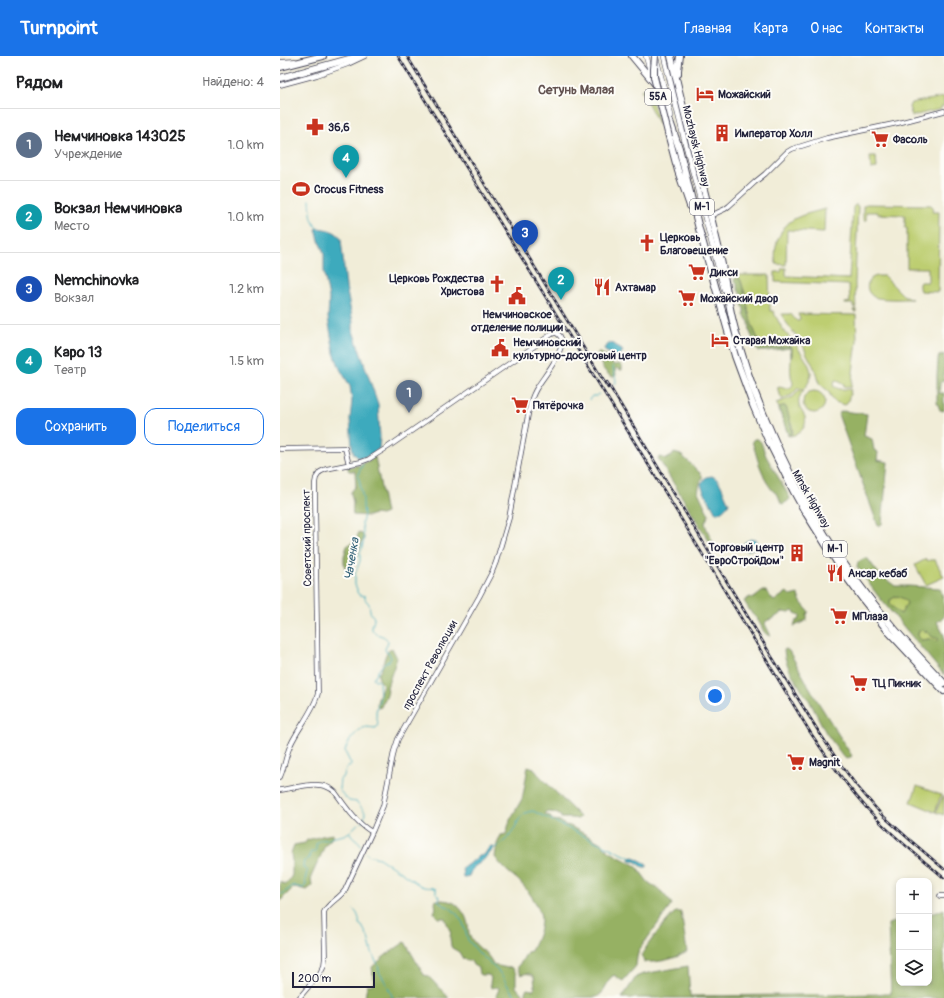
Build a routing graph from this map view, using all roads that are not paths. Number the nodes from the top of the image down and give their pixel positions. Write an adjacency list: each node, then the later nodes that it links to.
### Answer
1 (323, 56): 10 (highway)
2 (360, 56): 13 (highway)
3 (365, 56): 15 (street)
4 (632, 56): 14 (highway, 55А)
5 (646, 56): 14 (main road, М-1)
6 (655, 56): 18 (main road, Mozhaysk Highway / М-1); 20 (highway, 55А, bridge)
7 (664, 56): 21 (main road, Mozhaysk Highway / М-1)
8 (671, 56): 16 (highway, М-1)
9 (680, 56): 16 (highway)
10 (313, 59): 11 (street); 12 (highway)
11 (280, 62)
12 (280, 68)
13 (280, 78)
14 (654, 82): 18 (highway, М-1)
15 (280, 85)
16 (679, 90): 19 (highway, М-1)
17 (944, 111): 19 (street)
18 (679, 148): 20 (highway, Mozhaysk Highway / М-1)
19 (710, 216): 21 (highway, М-1)
20 (699, 229): 23 (highway, Mozhaysk Highway / М-1)
21 (733, 321): 24 (highway, Mozhaysk Highway / М-1)
22 (554, 332): 26 (street, Советский проспект); 31 (street, проспект Революции)
23 (734, 356): 28 (highway, Minsk Highway / М-1)
24 (750, 379): 27 (highway, Minsk Highway / М-1)
25 (280, 449): 26 (street)
26 (350, 465): 29 (street, Советский проспект)
27 (944, 683)
28 (944, 691)
29 (280, 776)
30 (280, 790): 31 (street)
31 (372, 832): 32 (street, проспект Революции)
32 (299, 998)

